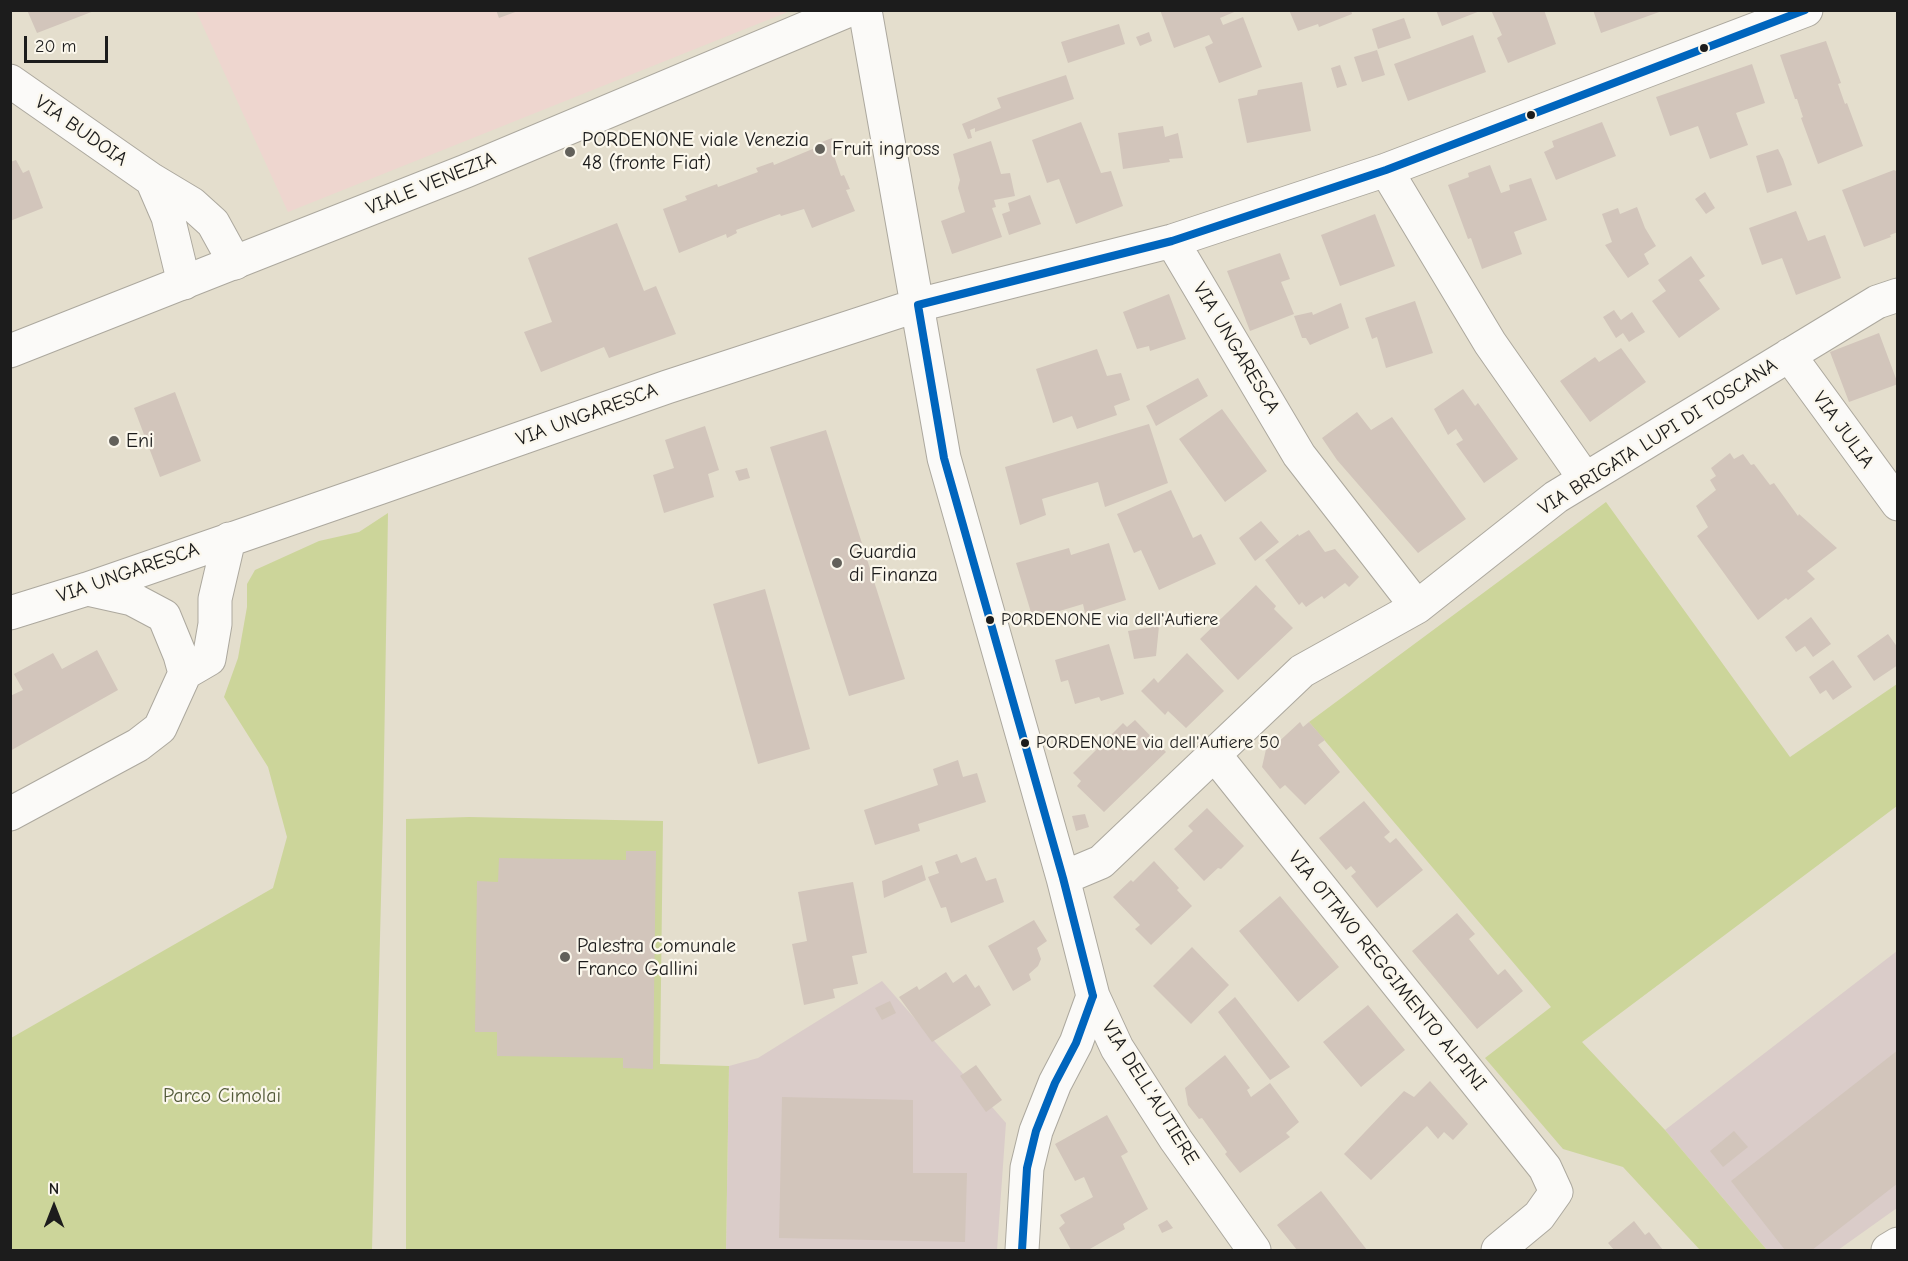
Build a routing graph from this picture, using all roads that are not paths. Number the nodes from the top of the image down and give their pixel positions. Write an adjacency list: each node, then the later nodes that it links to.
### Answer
1 (849, 10): 8 (street, VIALE VENEZIA)
2 (865, 10): 11 (street, VIA DELL'AUTIERE)
3 (1806, 10): 5 (street, VIA UNGARESCA)
4 (10, 81): 6 (street, VIA BUDOIA)
5 (1386, 170): 7 (street, VIA UNGARESCA); 14 (street)
6 (152, 180): 8 (street, VIA BUDOIA); 9 (street)
7 (1172, 241): 11 (street, VIA UNGARESCA); 20 (street, VIA UNGARESCA)
8 (235, 262): 9 (street, VIALE VENEZIA)
9 (184, 283): 12 (street, VIALE VENEZIA)
10 (1898, 295): 13 (street, VIA BRIGATA LUPI DI TOSCANA)
11 (918, 304): 16 (street, VIA UNGARESCA); 26 (street, VIA DELL'AUTIERE)
12 (10, 351)
13 (1789, 355): 14 (street, VIA BRIGATA LUPI DI TOSCANA); 15 (street, VIA JULIA)
14 (1585, 479): 20 (street, VIA BRIGATA LUPI DI TOSCANA)
15 (1898, 504)
16 (229, 539): 17 (street, VIA UNGARESCA); 19 (street)
17 (175, 557): 18 (street, VIA UNGARESCA); 19 (street); 22 (street)
18 (87, 589): 21 (street, VIA UNGARESCA); 22 (street)
19 (215, 599): 23 (street)
20 (1418, 607): 24 (street, VIA BRIGATA LUPI DI TOSCANA)
21 (10, 613)
22 (164, 616): 23 (street)
23 (184, 674): 25 (street)
24 (1214, 754): 26 (street, VIA BRIGATA LUPI DI TOSCANA); 31 (street, VIA OTTAVO REGGIMENTO ALPINI)
25 (10, 814)
26 (1063, 878): 27 (street, VIA DELL'AUTIERE)
27 (1093, 996): 29 (street); 30 (street, VIA DELL'AUTIERE)
28 (1898, 1244): 32 (street)
29 (1022, 1251)
30 (1254, 1251)
31 (1498, 1251)
32 (1888, 1251)

